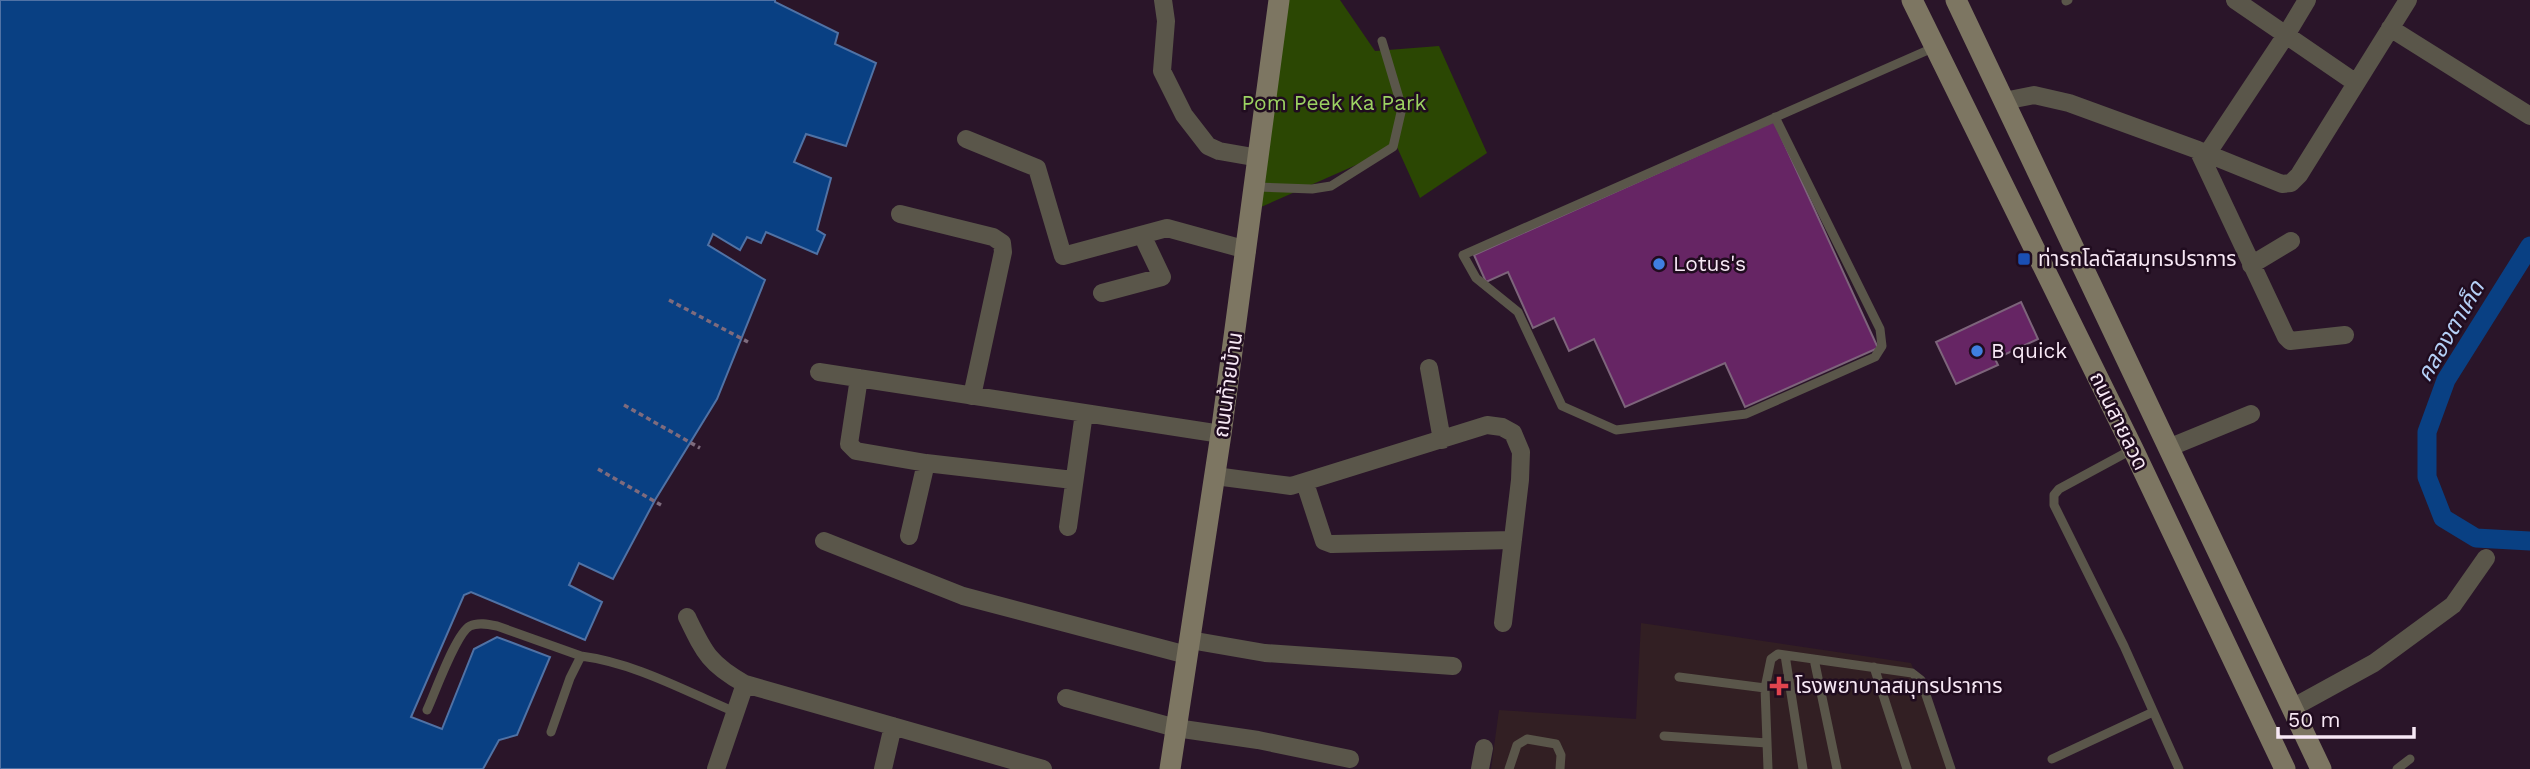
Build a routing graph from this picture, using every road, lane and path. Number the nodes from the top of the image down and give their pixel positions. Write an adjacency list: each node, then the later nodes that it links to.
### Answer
1 (1163, 0): 18 (street)
2 (1279, 0): 18 (main road, ถนนท้ายบ้าน)
3 (1912, 0): 11 (main road, ถนนสายลวด)
4 (1956, 0): 13 (main road, ถนนสายลวด)
5 (2235, 0): 9 (street)
6 (2307, 0): 9 (street)
7 (2408, 0): 8 (street)
8 (2390, 28): 12 (street); 14 (street)
9 (2286, 35): 12 (street); 17 (street)
10 (1382, 41): 19 (lane)
11 (1935, 47): 15 (lane); 40 (main road, ถนนสายลวด)
12 (2356, 83): 17 (street)
13 (2004, 100): 17 (street); 38 (main road, ถนนสายลวด)
14 (2530, 116)
15 (1775, 117): 15 (lane)
16 (966, 139): 21 (street)
17 (2202, 152): 24 (street)
18 (1259, 158): 19 (main road, ถนนท้ายบ้าน)
19 (1255, 187): 23 (main road, ถนนท้ายบ้าน)
20 (900, 214): 32 (street)
21 (1142, 235): 23 (street); 25 (street)
22 (2291, 241): 24 (street)
23 (1247, 250): 36 (main road, ถนนท้ายบ้าน)
24 (2251, 265): 27 (street)
25 (1102, 293)
26 (669, 300): 28 (path)
27 (2345, 335)
28 (748, 342)
29 (1429, 368): 37 (street)
30 (820, 372): 31 (street)
31 (859, 378): 32 (street); 41 (street)
32 (972, 396): 34 (street)
33 (624, 405): 39 (path)
34 (1084, 413): 36 (street); 44 (street)
35 (2251, 414): 38 (street)
36 (1221, 434): 43 (main road, ถนนท้ายบ้าน)
37 (1442, 440): 45 (street); 49 (street)
38 (2165, 442): 40 (main road); 64 (main road, ถนนสายลวด)
39 (699, 448)
40 (2133, 449): 67 (lane); 90 (main road, ถนนสายลวด)
41 (926, 463): 44 (street); 48 (street)
42 (598, 469): 46 (path)
43 (1215, 476): 45 (street); 54 (main road, ถนนท้ายบ้าน)
44 (1073, 480): 47 (street)
45 (1305, 483): 49 (street)
46 (661, 505)
47 (1068, 527)
48 (909, 536)
49 (1513, 540): 53 (street)
50 (824, 541): 54 (street)
51 (2486, 558): 64 (street)
52 (687, 617): 61 (street)
53 (1503, 623)
54 (1189, 648): 58 (street); 69 (main road, ถนนท้ายบ้าน)
55 (1786, 655): 57 (lane); 62 (lane); 85 (lane)
56 (581, 656): 65 (lane); 66 (lane); 70 (lane)
57 (1814, 659): 59 (lane); 86 (lane)
58 (1453, 666)
59 (1874, 667): 87 (lane); 88 (lane)
60 (1679, 677): 62 (lane)
61 (744, 684): 66 (street); 68 (street)
62 (1765, 688): 72 (lane)
63 (1066, 698): 69 (street)
64 (2292, 708): 91 (main road, ถนนสายลวด)
65 (427, 710)
66 (735, 712): 78 (street)
67 (2153, 712): 75 (lane); 89 (lane)
68 (892, 726): 77 (street); 79 (street)
69 (1177, 728): 74 (street); 80 (main road, ถนนท้ายบ้าน)
70 (551, 732)
71 (1664, 736): 72 (lane)
72 (1767, 743): 84 (lane)
73 (1484, 748): 81 (street)
74 (1350, 759)
75 (2052, 759)
76 (2410, 759): 92 (lane)
77 (1031, 768)
78 (716, 769)
79 (883, 769)
80 (1170, 769)
81 (1480, 769)
82 (1509, 769): 83 (lane)
83 (1560, 769)
84 (1768, 769)
85 (1803, 769)
86 (1837, 769)
87 (1907, 769)
88 (1951, 769)
89 (2179, 769)
90 (2285, 769)
91 (2321, 769)
92 (2397, 769)

